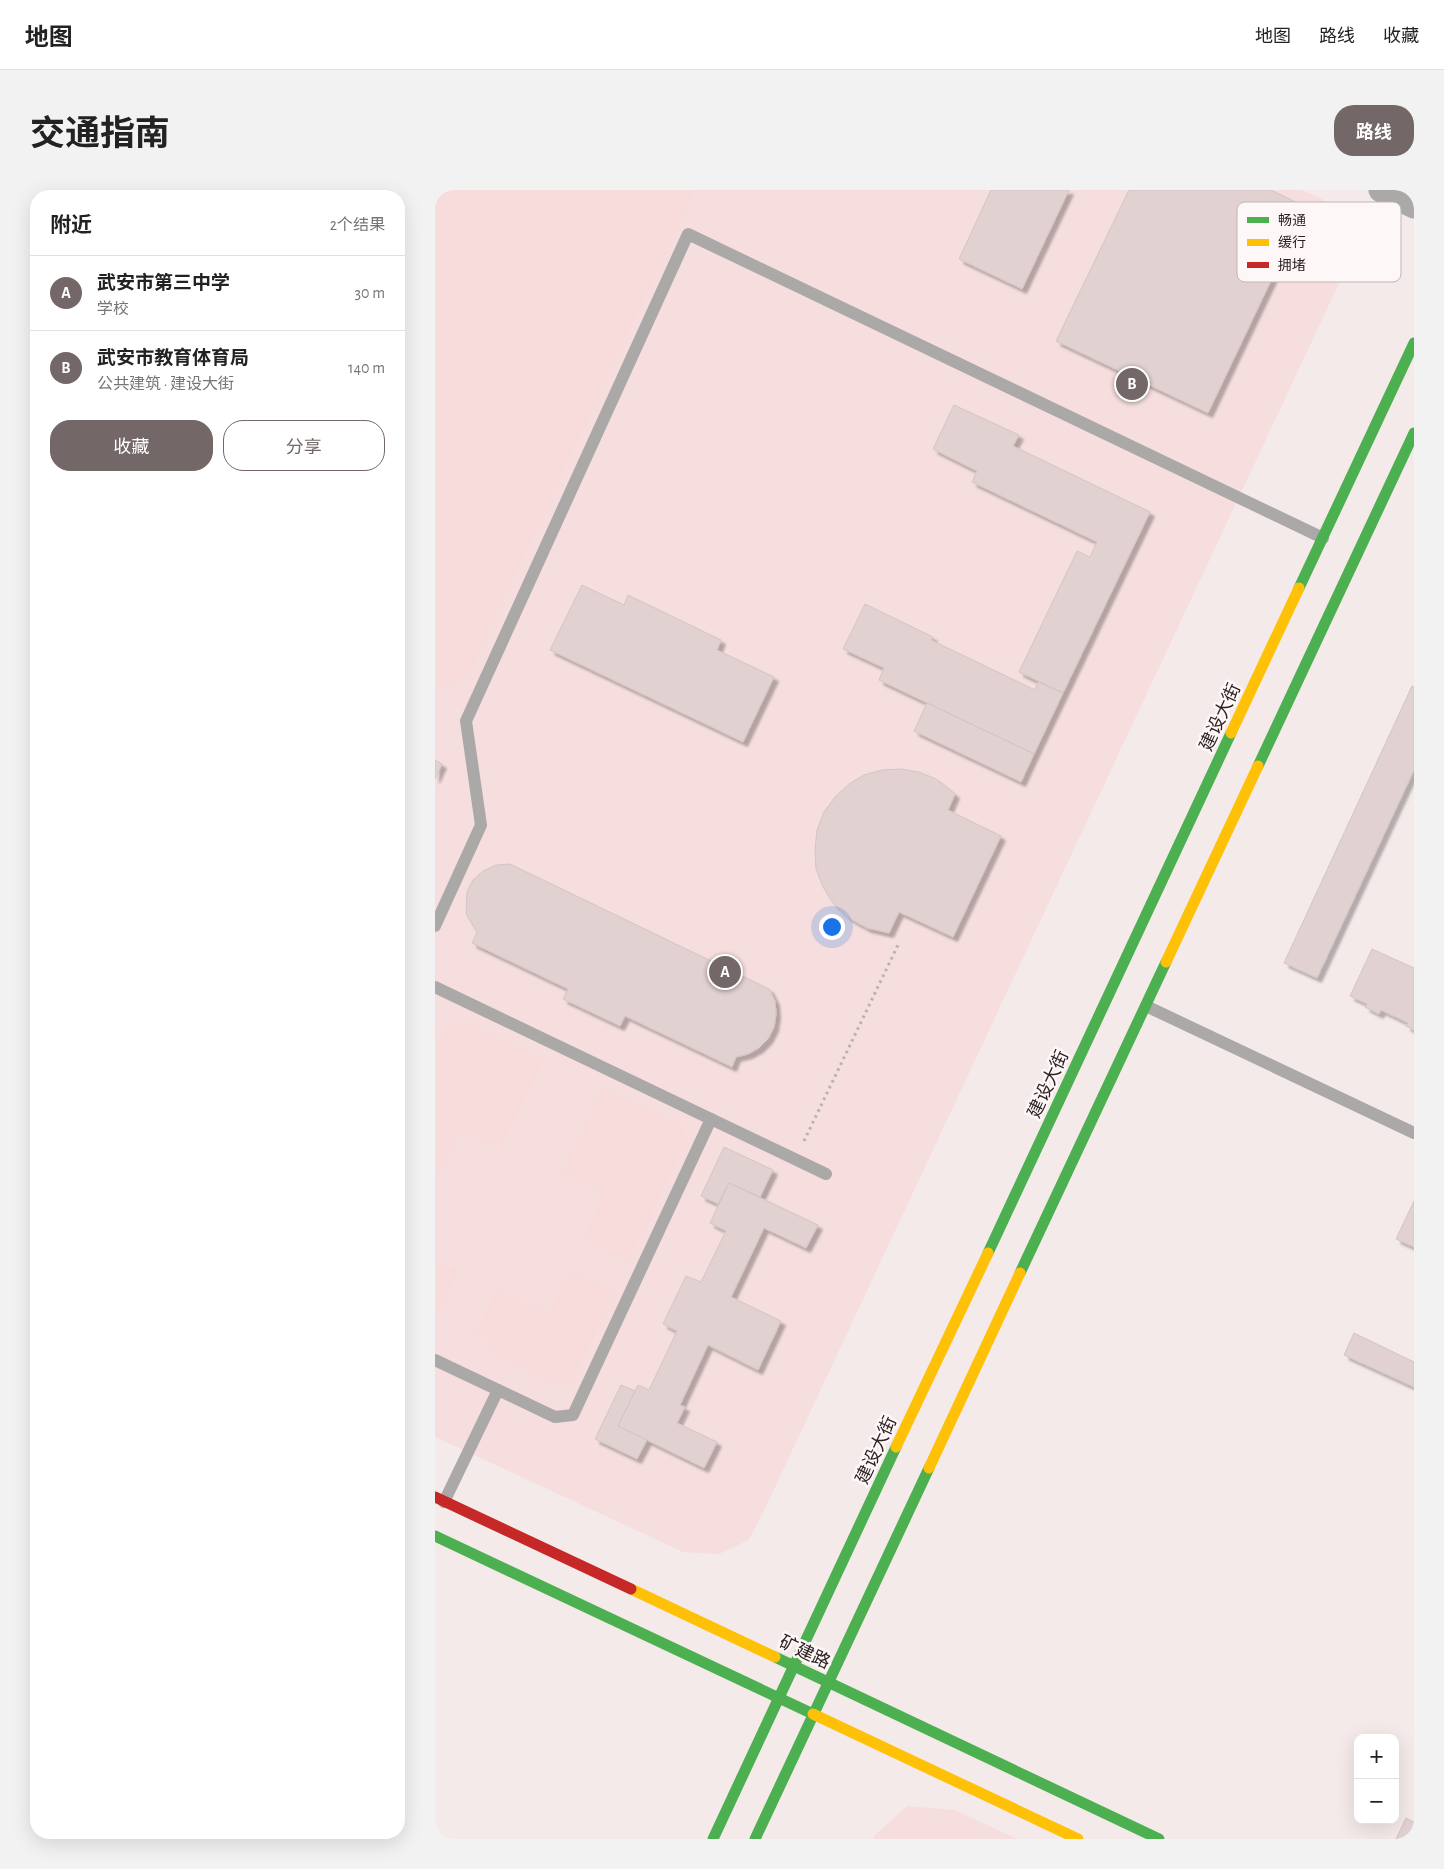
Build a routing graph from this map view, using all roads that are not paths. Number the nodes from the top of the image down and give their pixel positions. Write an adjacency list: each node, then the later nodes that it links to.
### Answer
1 (1381, 190): 2 (street)
2 (1414, 206)
3 (1414, 343): 5 (main road, 建设大街)
4 (1414, 433): 8 (main road)
5 (1323, 538): 6 (lane); 16 (main road, 建设大街)
6 (435, 926)
7 (435, 987): 9 (lane)
8 (1145, 1006): 10 (lane); 17 (main road)
9 (711, 1119): 11 (lane); 13 (lane)
10 (1414, 1133)
11 (826, 1174)
12 (435, 1360): 13 (lane)
13 (498, 1390): 14 (lane)
14 (440, 1500): 16 (main road, 矿建路)
15 (435, 1536): 18 (main road)
16 (794, 1666): 17 (main road, 矿建路); 18 (main road, 建设大街)
17 (828, 1683): 19 (main road); 23 (main road, 矿建路)
18 (779, 1698): 19 (main road); 20 (main road, 建设大街)
19 (814, 1714): 21 (main road); 22 (main road)
20 (713, 1839)
21 (755, 1839)
22 (1078, 1839)
23 (1159, 1839)

